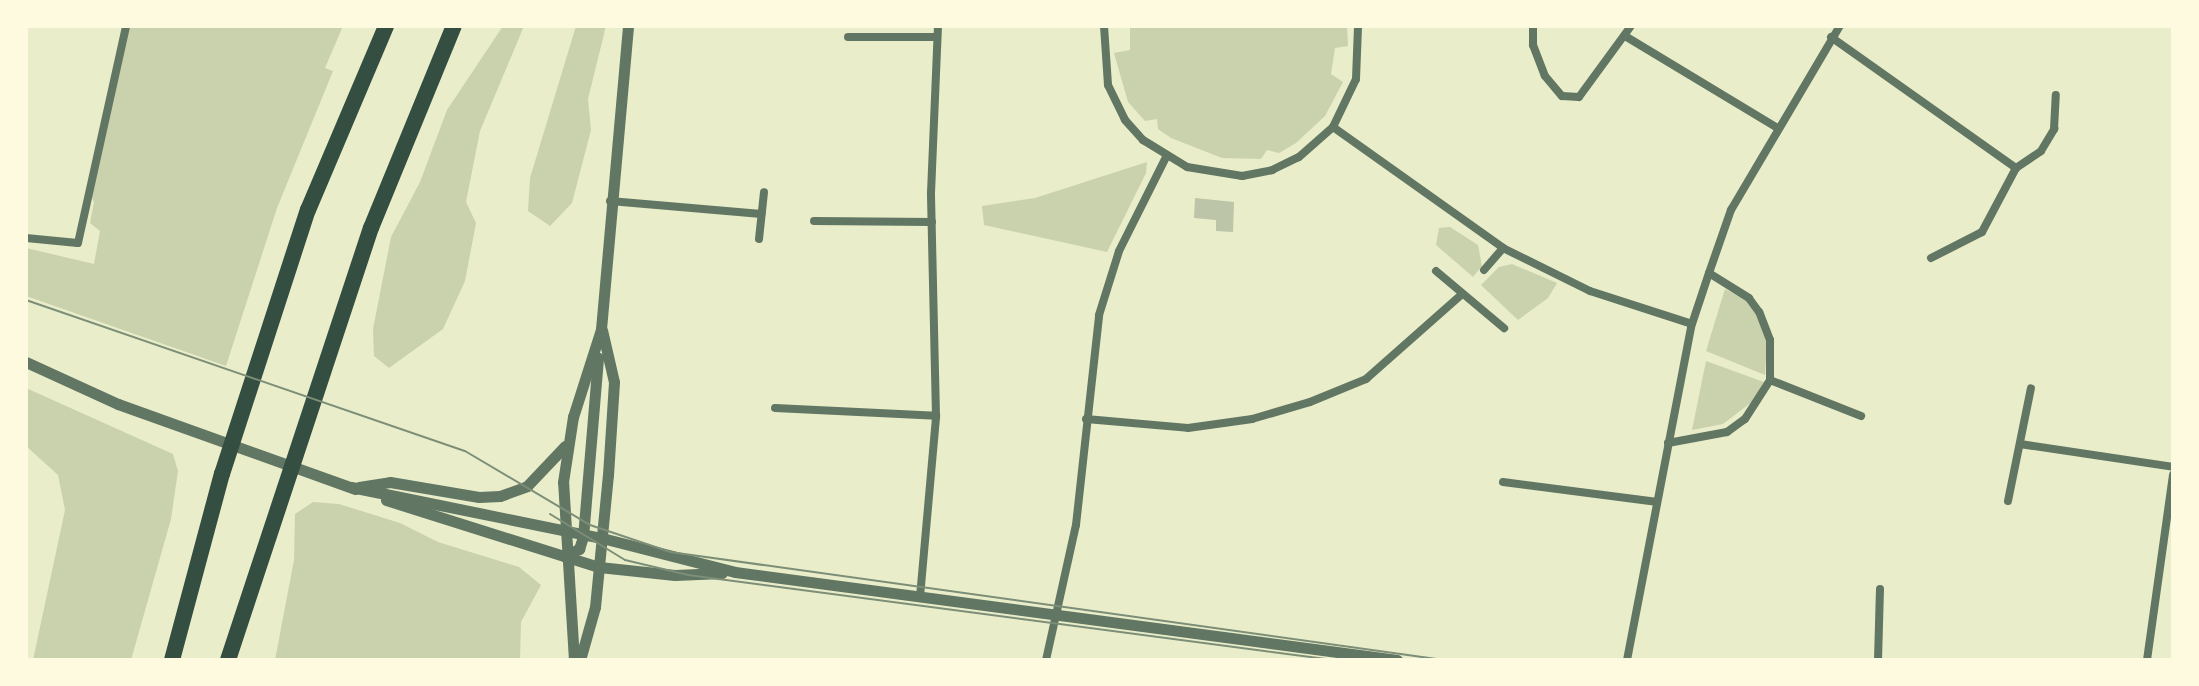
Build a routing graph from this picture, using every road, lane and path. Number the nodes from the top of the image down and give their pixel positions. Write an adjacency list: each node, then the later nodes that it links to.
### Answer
1 (126, 26): 27 (street)
2 (386, 26): 63 (highway)
3 (454, 26): 64 (highway)
4 (628, 26): 23 (street)
5 (867, 26): 14 (street)
6 (938, 26): 15 (street)
7 (1104, 26): 20 (street)
8 (1358, 26): 18 (street)
9 (1533, 26): 12 (street)
10 (1631, 26): 12 (street)
11 (1840, 26): 16 (street)
12 (1625, 36): 19 (street)
13 (848, 37): 14 (street)
14 (867, 37): 15 (street)
15 (937, 37): 26 (street)
16 (1831, 37): 19 (street); 21 (street)
17 (2056, 95): 21 (street)
18 (1333, 127): 20 (street); 29 (street)
19 (1776, 127): 33 (street)
20 (1166, 157): 44 (street)
21 (2016, 168): 30 (street)
22 (764, 192): 24 (street)
23 (610, 201): 24 (street); 37 (street)
24 (761, 214): 28 (street)
25 (814, 221): 26 (street)
26 (932, 222): 42 (street)
27 (26, 238)
28 (759, 239)
29 (1503, 248): 31 (street); 35 (street)
30 (1931, 258)
31 (1484, 270)
32 (1436, 271): 34 (street)
33 (1709, 273): 35 (street); 39 (street)
34 (1462, 294): 36 (street); 44 (street)
35 (1692, 324): 45 (street)
36 (1504, 328)
37 (601, 329): 46 (street); 55 (street); 56 (street)
38 (26, 362): 51 (street)
39 (1770, 380): 43 (street); 45 (street)
40 (2031, 388): 47 (street)
41 (775, 408): 42 (street)
42 (936, 416): 61 (street)
43 (1861, 416)
44 (1086, 419): 62 (street)
45 (1668, 443): 53 (street)
46 (567, 444): 51 (street); 54 (street)
47 (2020, 444): 48 (street); 52 (street)
48 (2173, 467)
49 (2173, 475): 71 (street)
50 (1503, 482): 53 (street)
51 (351, 487): 54 (street); 57 (street)
52 (2008, 501)
53 (1656, 502): 69 (street)
54 (564, 530): 55 (street); 57 (street)
55 (583, 534): 56 (street); 57 (street)
56 (602, 538): 58 (street); 59 (street)
57 (564, 556): 58 (street); 65 (street)
58 (599, 567): 59 (street); 66 (street)
59 (735, 572): 61 (street)
60 (1880, 589): 70 (street)
61 (920, 597): 62 (street)
62 (1057, 617): 67 (street); 68 (street)
63 (172, 660)
64 (228, 660)
65 (574, 660)
66 (580, 660)
67 (1046, 660)
68 (1397, 660)
69 (1627, 660)
70 (1878, 660)
71 (2147, 660)

